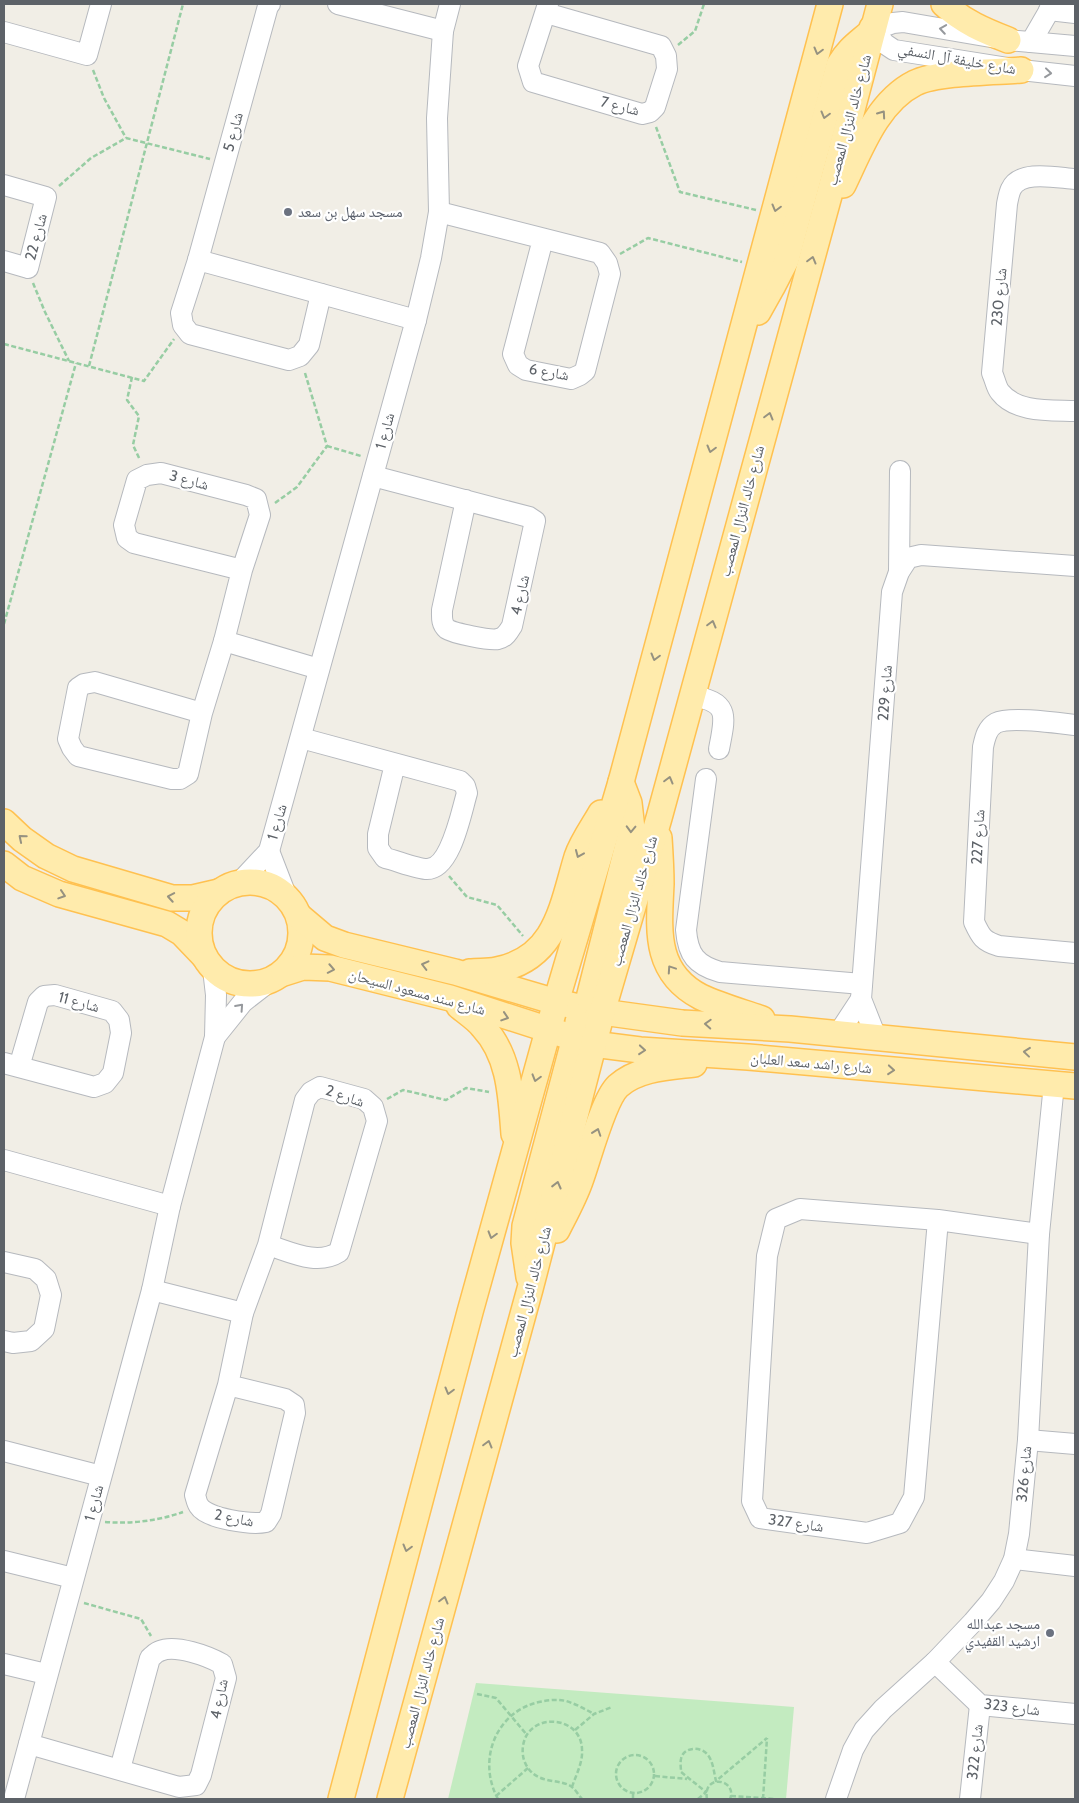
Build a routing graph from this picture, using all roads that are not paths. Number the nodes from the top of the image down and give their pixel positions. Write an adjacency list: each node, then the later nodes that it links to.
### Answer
1 (100, 4): 14 (street)
2 (270, 4): 24 (street, شارع 5)
3 (338, 4): 13 (street)
4 (450, 4): 13 (street, شارع 1)
5 (830, 4): 28 (main road, one-way to 28)
6 (868, 4): 12 (main road)
7 (880, 4): 12 (main road, شارع خالد النزال المعصب)
8 (944, 4): 15 (main road)
9 (1051, 7): 11 (street); 15 (street)
10 (547, 8): 10 (street, شارع 7)
11 (1075, 13)
12 (872, 30): 15 (street, شارع خليفة آل النسفي, one-way to 12); 17 (street, شارع خليفة آل النسفي); 22 (main road, شارع خالد النزال المعصب); 28 (main road, one-way to 28)
13 (443, 31): 21 (street, شارع 1)
14 (4, 32)
15 (1020, 41): 16 (street, شارع خليفة آل النسفي)
16 (1075, 46)
17 (1021, 70): 18 (street, شارع خليفة آل النسفي, one-way to 18); 22 (main road, one-way to 17)
18 (1075, 76)
19 (1075, 179): 29 (street, شارع 230)
20 (4, 185): 25 (street, شارع 22)
21 (439, 212): 23 (street); 27 (street, شارع 1)
22 (818, 234): 38 (main road, شارع خالد النزال المعصب, one-way to 22)
23 (543, 239): 23 (street, شارع 6)
24 (198, 260): 26 (street); 26 (street, شارع 5)
25 (4, 262)
26 (321, 294): 27 (street)
27 (416, 320): 30 (street, شارع 1)
28 (741, 341): 45 (main road, one-way to 45)
29 (1075, 411)
30 (375, 469): 32 (street, شارع 4); 37 (street, شارع 1)
31 (900, 471): 35 (street, شارع 229)
32 (466, 500): 32 (street, شارع 4)
33 (1075, 566): 35 (street)
34 (242, 570): 34 (street, شارع 3); 36 (street)
35 (898, 572): 57 (street, شارع 229)
36 (224, 641): 37 (street); 39 (street)
37 (319, 669): 41 (street, شارع 1)
38 (692, 696): 42 (street); 46 (main road, شارع خالد النزال المعصب, one-way to 38)
39 (202, 713): 39 (street)
40 (1075, 725): 53 (street, شارع 227)
41 (301, 738): 43 (street); 48 (street, شارع 1)
42 (719, 749)
43 (395, 764): 43 (street)
44 (706, 779): 57 (street)
45 (621, 782): 55 (main road, one-way to 55); 59 (main road); 60 (main road, one-way to 60)
46 (658, 818): 60 (main road, شارع خالد النزال المعصب); 61 (main road, one-way to 46)
47 (4, 822): 50 (main road, one-way to 47)
48 (269, 851): 50 (street, شارع 1); 51 (street, شارع 1)
49 (4, 864): 54 (main road, one-way to 54)
50 (229, 888): 51 (main road); 54 (main road)
51 (286, 895): 52 (main road)
52 (299, 916): 55 (main road, شارع سند مسعود السيحان, one-way to 52); 56 (main road)
53 (1075, 953)
54 (208, 963): 56 (main road); 64 (street, شارع 1)
55 (455, 972): 59 (main road, شارع سند مسعود السيحان)
56 (277, 977): 58 (main road, شارع سند مسعود السيحان, one-way to 58); 64 (street, شارع 1, one-way to 56)
57 (861, 992): 63 (street, شارع 229); 65 (street, شارع 229)
58 (450, 998): 62 (main road, شارع سند مسعود السيحان, one-way to 62); 71 (main road)
59 (556, 1002): 60 (main road, شارع راشد سعد العلبان); 62 (main road); 66 (main road)
60 (594, 1010): 61 (main road, شارع راشد سعد العلبان, one-way to 60); 66 (main road, شارع خالد النزال المعصب)
61 (790, 1029): 63 (main road, شارع راشد سعد العلبان)
62 (549, 1031): 66 (main road, شارع راشد سعد العلبان); 71 (main road, one-way to 71)
63 (838, 1034): 65 (main road, شارع راشد سعد العلبان)
64 (215, 1037): 73 (street, شارع 1)
65 (876, 1037): 68 (main road, شارع راشد سعد العلبان, one-way to 65)
66 (584, 1041): 67 (main road, شارع راشد سعد العلبان, one-way to 67); 78 (main road, شارع خالد النزال المعصب, one-way to 66)
67 (748, 1057): 70 (main road, شارع راشد سعد العلبان, one-way to 70); 78 (main road, one-way to 67)
68 (1075, 1057)
69 (11, 1065): 69 (street, شارع 11)
70 (1065, 1085): 75 (street, شارع 326)
71 (516, 1150): 99 (main road, one-way to 99)
72 (4, 1160): 73 (street)
73 (170, 1206): 79 (street, شارع 1)
74 (938, 1220): 74 (street, شارع 327); 75 (street, شارع 327)
75 (1039, 1234): 83 (street, شارع 326)
76 (268, 1245): 76 (street, شارع 2); 80 (street, شارع 2)
77 (4, 1262): 81 (street)
78 (530, 1289): 100 (main road, شارع خالد النزال المعصب, one-way to 78)
79 (152, 1290): 80 (street); 86 (street, شارع 1)
80 (243, 1313): 82 (street, شارع 2)
81 (4, 1341)
82 (228, 1386): 82 (street, شارع 2)
83 (1028, 1440): 84 (street); 87 (street, شارع 326)
84 (1075, 1444)
85 (4, 1451): 86 (street)
86 (101, 1476): 90 (street, شارع 1)
87 (1014, 1559): 89 (street); 91 (street, شارع 326)
88 (4, 1560): 90 (street)
89 (1075, 1566)
90 (73, 1578): 93 (street, شارع 1)
91 (935, 1662): 94 (street, شارع 323); 101 (street, شارع 326)
92 (4, 1664): 93 (street)
93 (46, 1674): 96 (street, شارع 1)
94 (980, 1705): 95 (street, شارع 323); 102 (street, شارع 322)
95 (1075, 1714)
96 (30, 1744): 97 (street, شارع 4); 98 (street, شارع 1)
97 (120, 1769): 97 (street, شارع 4)
98 (14, 1799)
99 (341, 1799)
100 (390, 1799)
101 (836, 1799)
102 (970, 1799)

